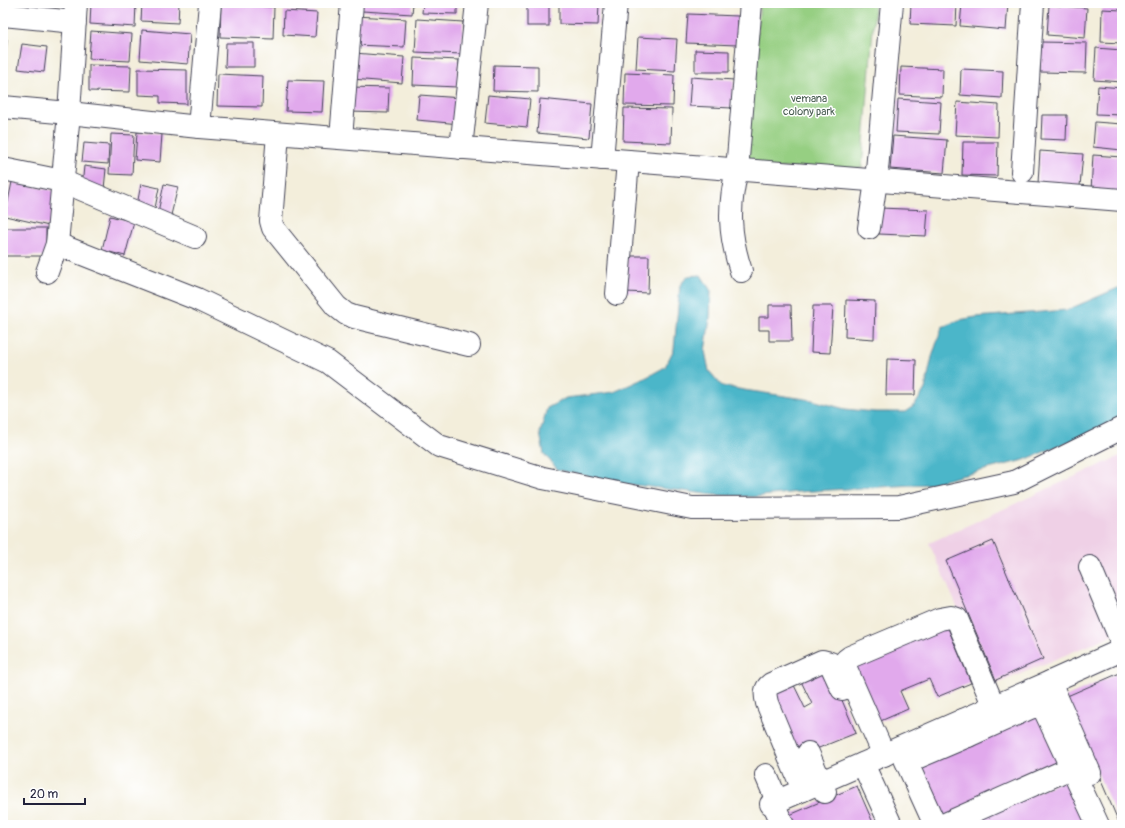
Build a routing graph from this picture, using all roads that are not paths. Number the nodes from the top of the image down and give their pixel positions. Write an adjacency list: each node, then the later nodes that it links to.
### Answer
1 (210, 3): 12 (street)
2 (352, 3): 14 (street)
3 (477, 3): 15 (street)
4 (616, 3): 16 (street)
5 (750, 3): 19 (street)
6 (892, 3): 21 (street)
7 (1032, 3): 20 (street)
8 (76, 13): 9 (street); 11 (street)
9 (3, 15)
10 (3, 107): 11 (street)
11 (70, 113): 12 (street); 22 (street)
12 (199, 127): 13 (street)
13 (278, 134): 14 (street); 30 (street)
14 (341, 138): 15 (street)
15 (461, 148): 16 (street)
16 (602, 160): 17 (street)
17 (628, 161): 19 (street); 29 (street)
18 (3, 169): 22 (street)
19 (737, 170): 21 (street); 27 (street)
20 (1022, 172)
21 (876, 180): 23 (street); 24 (street)
22 (62, 181): 25 (street); 26 (street)
23 (1122, 200)
24 (869, 228)
25 (195, 237)
26 (57, 244): 28 (street); 31 (street)
27 (741, 271)
28 (47, 272)
29 (617, 294)
30 (469, 345)
31 (1122, 428)
32 (1090, 567): 33 (street)
33 (1122, 643)
34 (1122, 650): 35 (street)
35 (1050, 682): 36 (street); 51 (street)
36 (1027, 701): 37 (street); 38 (street); 41 (street)
37 (994, 707): 38 (street); 40 (street)
38 (965, 728): 40 (street)
39 (808, 753): 43 (street)
40 (880, 762): 43 (street); 43 (street); 45 (street); 46 (street); 47 (street); 48 (street)
41 (1072, 768): 49 (street); 50 (street)
42 (766, 775): 44 (street)
43 (816, 789): 44 (street)
44 (776, 809)
45 (878, 825)
46 (891, 825)
47 (927, 825)
48 (935, 825)
49 (943, 825)
50 (1098, 825)
51 (1113, 825)

